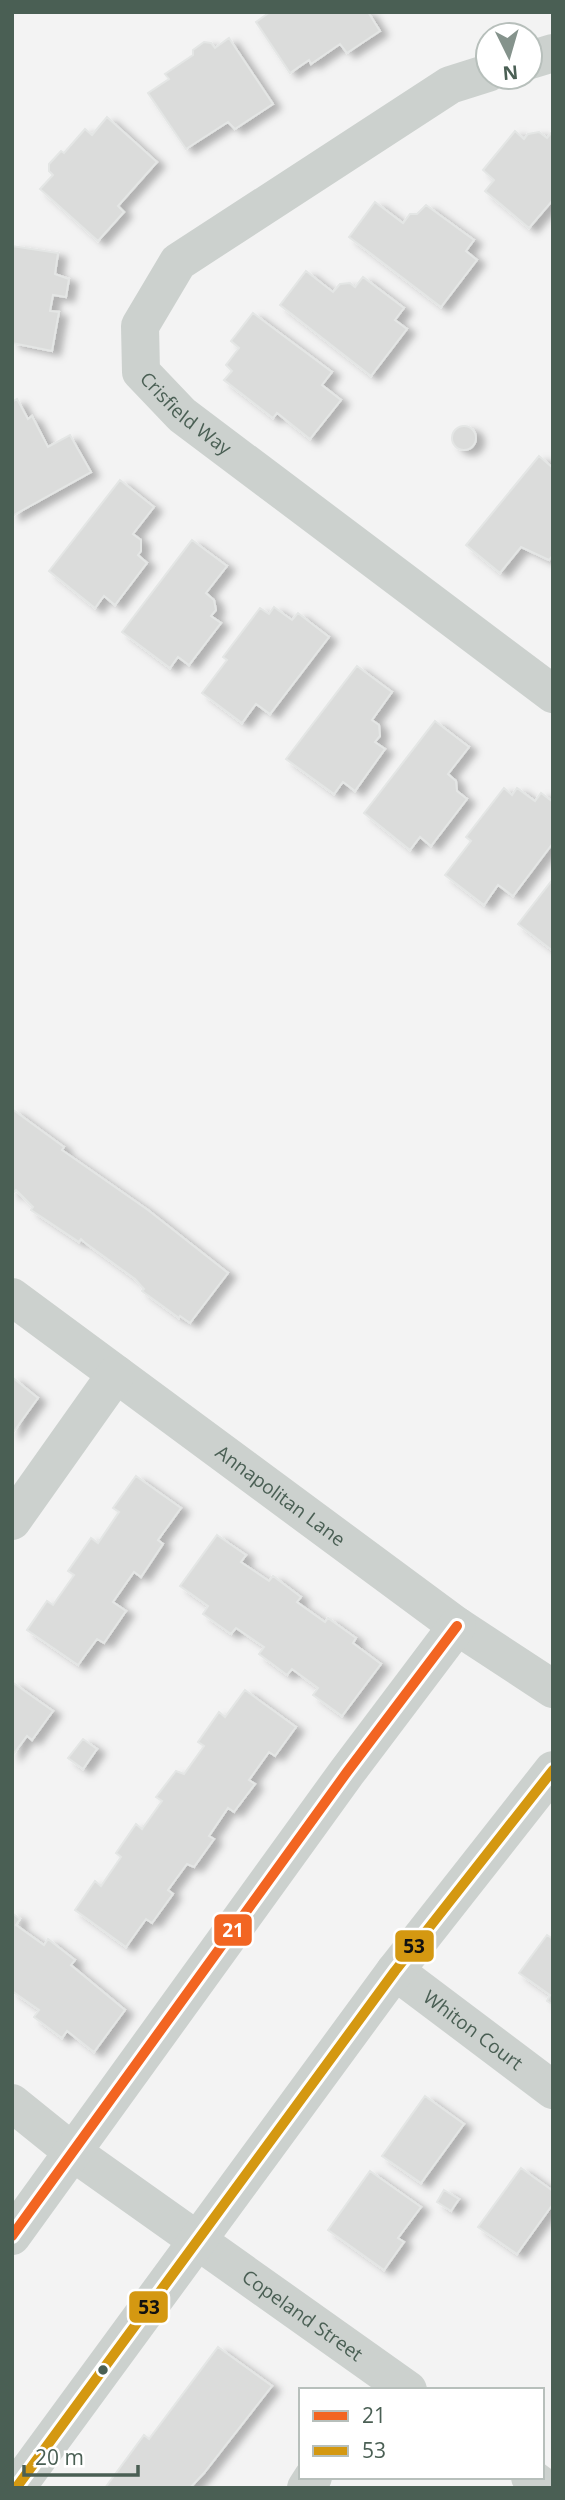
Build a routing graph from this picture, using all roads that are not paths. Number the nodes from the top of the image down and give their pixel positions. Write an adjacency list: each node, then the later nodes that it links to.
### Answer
1 (474, 77): 2 (street, Crisfield Way)
2 (553, 694)
3 (12, 1297): 4 (street, Annapolitan Lane)
4 (116, 1374): 5 (street); 6 (street, Annapolitan Lane)
5 (12, 1521)
6 (457, 1626): 7 (street, Annapolitan Lane); 12 (street)
7 (553, 1689)
8 (553, 1770): 9 (street)
9 (395, 1971): 10 (street, Whiton Court); 14 (street)
10 (553, 2090)
11 (12, 2103): 12 (street, Copeland Street)
12 (74, 2153): 13 (street); 14 (street, Copeland Street)
13 (12, 2236)
14 (200, 2240): 15 (street, Copeland Street); 16 (street)
15 (392, 2385)
16 (16, 2488)

